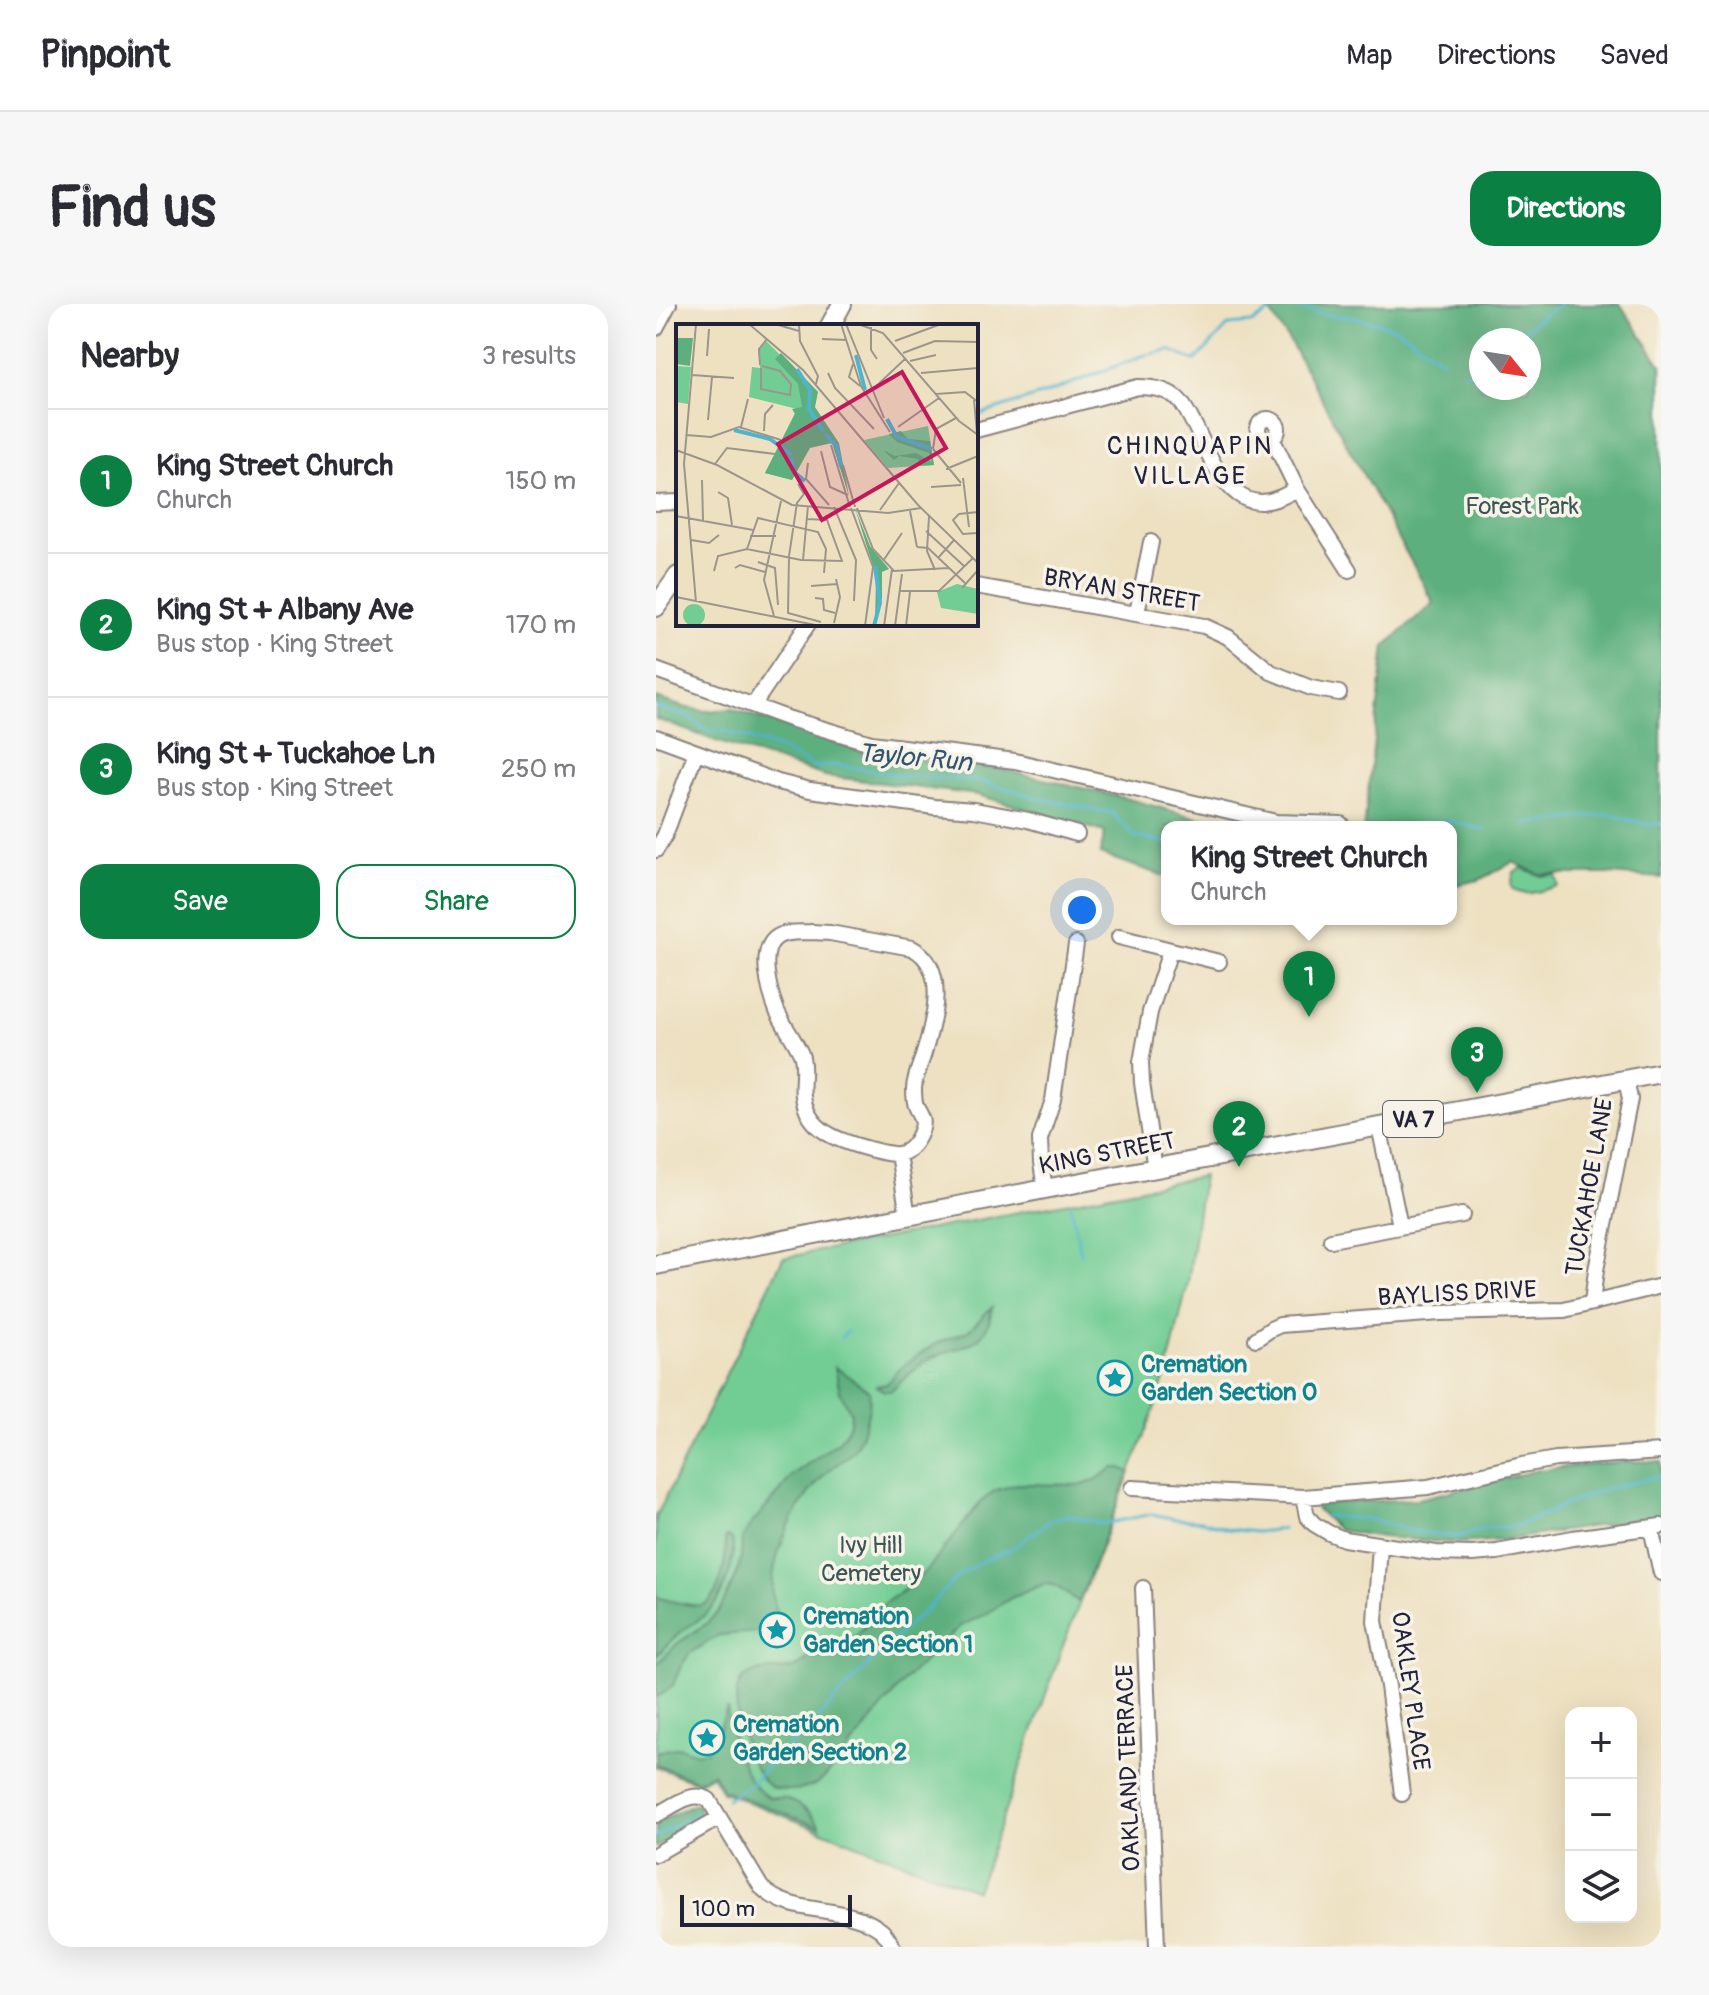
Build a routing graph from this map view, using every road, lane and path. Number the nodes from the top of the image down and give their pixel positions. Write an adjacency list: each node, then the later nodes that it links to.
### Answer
1 (669, 304): 4 (street)
2 (842, 304): 3 (main road)
3 (831, 324)
4 (656, 328)
5 (978, 429): 7 (street)
6 (1272, 438): 7 (street)
7 (1297, 489): 11 (street)
8 (676, 502): 9 (street)
9 (656, 503)
10 (1151, 542): 15 (street)
11 (1349, 570)
12 (676, 579): 14 (main road)
13 (978, 586): 15 (street, BRYAN STREET)
14 (656, 607)
15 (1137, 613): 18 (street, BRYAN STREET)
16 (807, 626): 19 (street)
17 (656, 670): 19 (street)
18 (1339, 693)
19 (754, 704): 22 (street)
20 (656, 737): 21 (street)
21 (696, 752): 23 (street); 24 (street)
22 (1272, 821)
23 (1077, 834)
24 (656, 850)
25 (1119, 937): 27 (street)
26 (1076, 944): 34 (street)
27 (1170, 951): 28 (street); 33 (street)
28 (1219, 962)
29 (1661, 1073): 30 (main road, KING STREET / VA 7)
30 (1626, 1080): 31 (main road, KING STREET / VA 7); 41 (street, TUCKAHOE LANE)
31 (1379, 1126): 33 (main road, KING STREET / VA 7); 37 (street)
32 (898, 1154): 32 (street); 36 (street)
33 (1155, 1169): 34 (main road, KING STREET / VA 7)
34 (1045, 1189): 36 (main road, KING STREET / VA 7)
35 (1462, 1215): 37 (street)
36 (908, 1216): 39 (main road, KING STREET / VA 7)
37 (1400, 1226): 38 (street)
38 (1331, 1240)
39 (656, 1265)
40 (1661, 1286): 41 (street, BAYLISS DRIVE)
41 (1592, 1303): 42 (street, BAYLISS DRIVE)
42 (1256, 1339)
43 (1661, 1452): 45 (street)
44 (1132, 1488): 45 (street)
45 (1303, 1497): 47 (street)
46 (1656, 1527): 47 (street); 48 (street)
47 (1380, 1545): 50 (street, OAKLEY PLACE)
48 (1661, 1573)
49 (1143, 1588): 55 (street, OAKLAND TERRACE)
50 (1402, 1794)
51 (656, 1815): 52 (street)
52 (719, 1818): 53 (street); 54 (street)
53 (656, 1854)
54 (893, 1947)
55 (1157, 1947)

